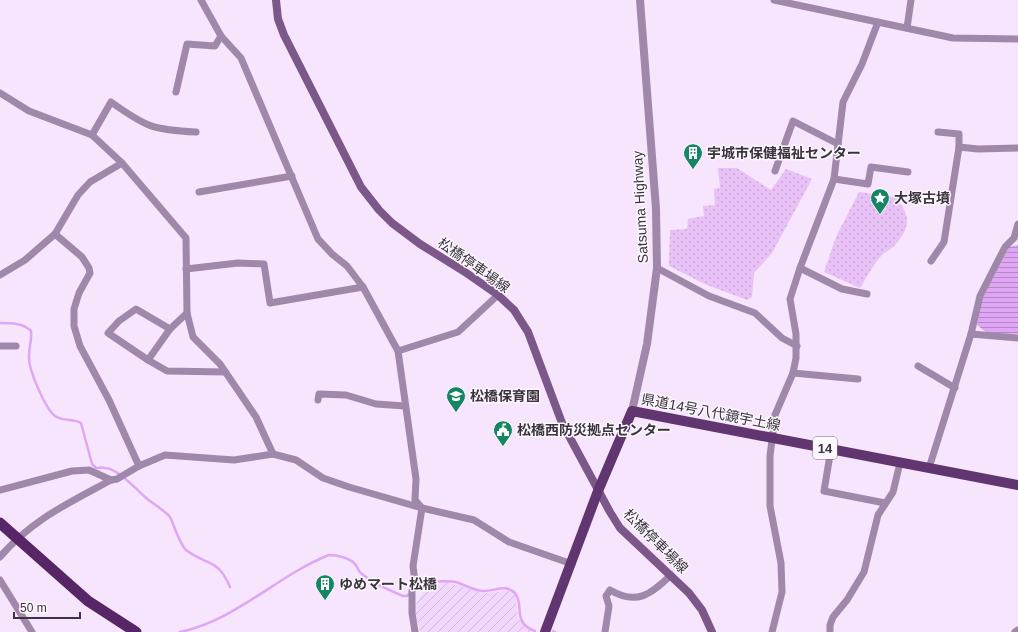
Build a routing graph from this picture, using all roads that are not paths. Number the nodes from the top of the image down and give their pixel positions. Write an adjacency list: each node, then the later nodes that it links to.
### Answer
1 (201, 0): 8 (street)
2 (276, 0): 33 (main road, 松橋停車場線)
3 (640, 0): 27 (street, Satsuma Highway)
4 (774, 0): 6 (street)
5 (911, 0): 7 (street)
6 (878, 22): 7 (street); 15 (street)
7 (907, 28): 9 (street)
8 (221, 36): 10 (street); 21 (street)
9 (1018, 39)
10 (176, 92)
11 (0, 93): 14 (street)
12 (196, 132): 14 (street)
13 (938, 132): 16 (street)
14 (92, 135): 18 (street)
15 (838, 144): 19 (street); 22 (street)
16 (959, 147): 17 (street); 26 (street)
17 (1018, 148)
18 (122, 163): 25 (street); 29 (street)
19 (775, 171)
20 (908, 172): 22 (street)
21 (292, 176): 23 (street); 31 (street)
22 (834, 179): 28 (street)
23 (199, 192)
24 (1018, 224): 36 (street)
25 (55, 234): 30 (street); 55 (street)
26 (931, 261)
27 (657, 268): 40 (street); 50 (street, Satsuma Highway)
28 (800, 268): 32 (street); 40 (street)
29 (186, 269): 31 (street); 34 (street)
30 (0, 275)
31 (363, 286): 41 (street)
32 (867, 294)
33 (498, 295): 41 (street); 60 (main road, 松橋停車場線)
34 (187, 313): 35 (street); 44 (street)
35 (170, 329): 42 (street); 42 (street)
36 (972, 334): 37 (street); 47 (street)
37 (1018, 338)
38 (0, 346): 39 (street)
39 (16, 346)
40 (797, 346): 45 (street)
41 (398, 351): 49 (street)
42 (148, 360): 44 (street)
43 (918, 366): 47 (street)
44 (225, 372): 53 (street)
45 (793, 373): 46 (street); 51 (street)
46 (858, 379)
47 (955, 388): 56 (street)
48 (318, 400): 49 (street)
49 (405, 406): 62 (street)
50 (632, 411): 51 (main road, 県道14号八代鏡宇土線 / 14); 60 (main road, 県道14号八代鏡宇土線)
51 (771, 438): 52 (main road, 県道14号八代鏡宇土線 / 14); 76 (street)
52 (831, 449): 54 (main road, 県道14号八代鏡宇土線 / 14); 61 (street)
53 (273, 454): 55 (street); 62 (street)
54 (900, 463): 56 (main road, 県道14号八代鏡宇土線 / 14); 61 (street)
55 (139, 466): 57 (street)
56 (929, 468): 58 (main road, 県道14号八代鏡宇土線 / 14)
57 (114, 480): 59 (street); 64 (street)
58 (1018, 485)
59 (0, 490)
60 (598, 491): 66 (main road, 県道14号八代鏡宇土線); 67 (main road, 松橋停車場線)
61 (885, 503): 77 (street)
62 (422, 508): 66 (street); 72 (street)
63 (0, 523): 64 (highway)
64 (17, 538): 65 (street); 71 (highway)
65 (0, 557)
66 (572, 564): 73 (main road, 県道14号八代鏡宇土線)
67 (671, 575): 74 (street); 75 (main road, 松橋停車場線)
68 (0, 580): 70 (street)
69 (1018, 630): 78 (street)
70 (32, 632)
71 (136, 632)
72 (416, 632)
73 (545, 632)
74 (605, 632)
75 (712, 632)
76 (772, 632)
77 (830, 632)
78 (1014, 632)

